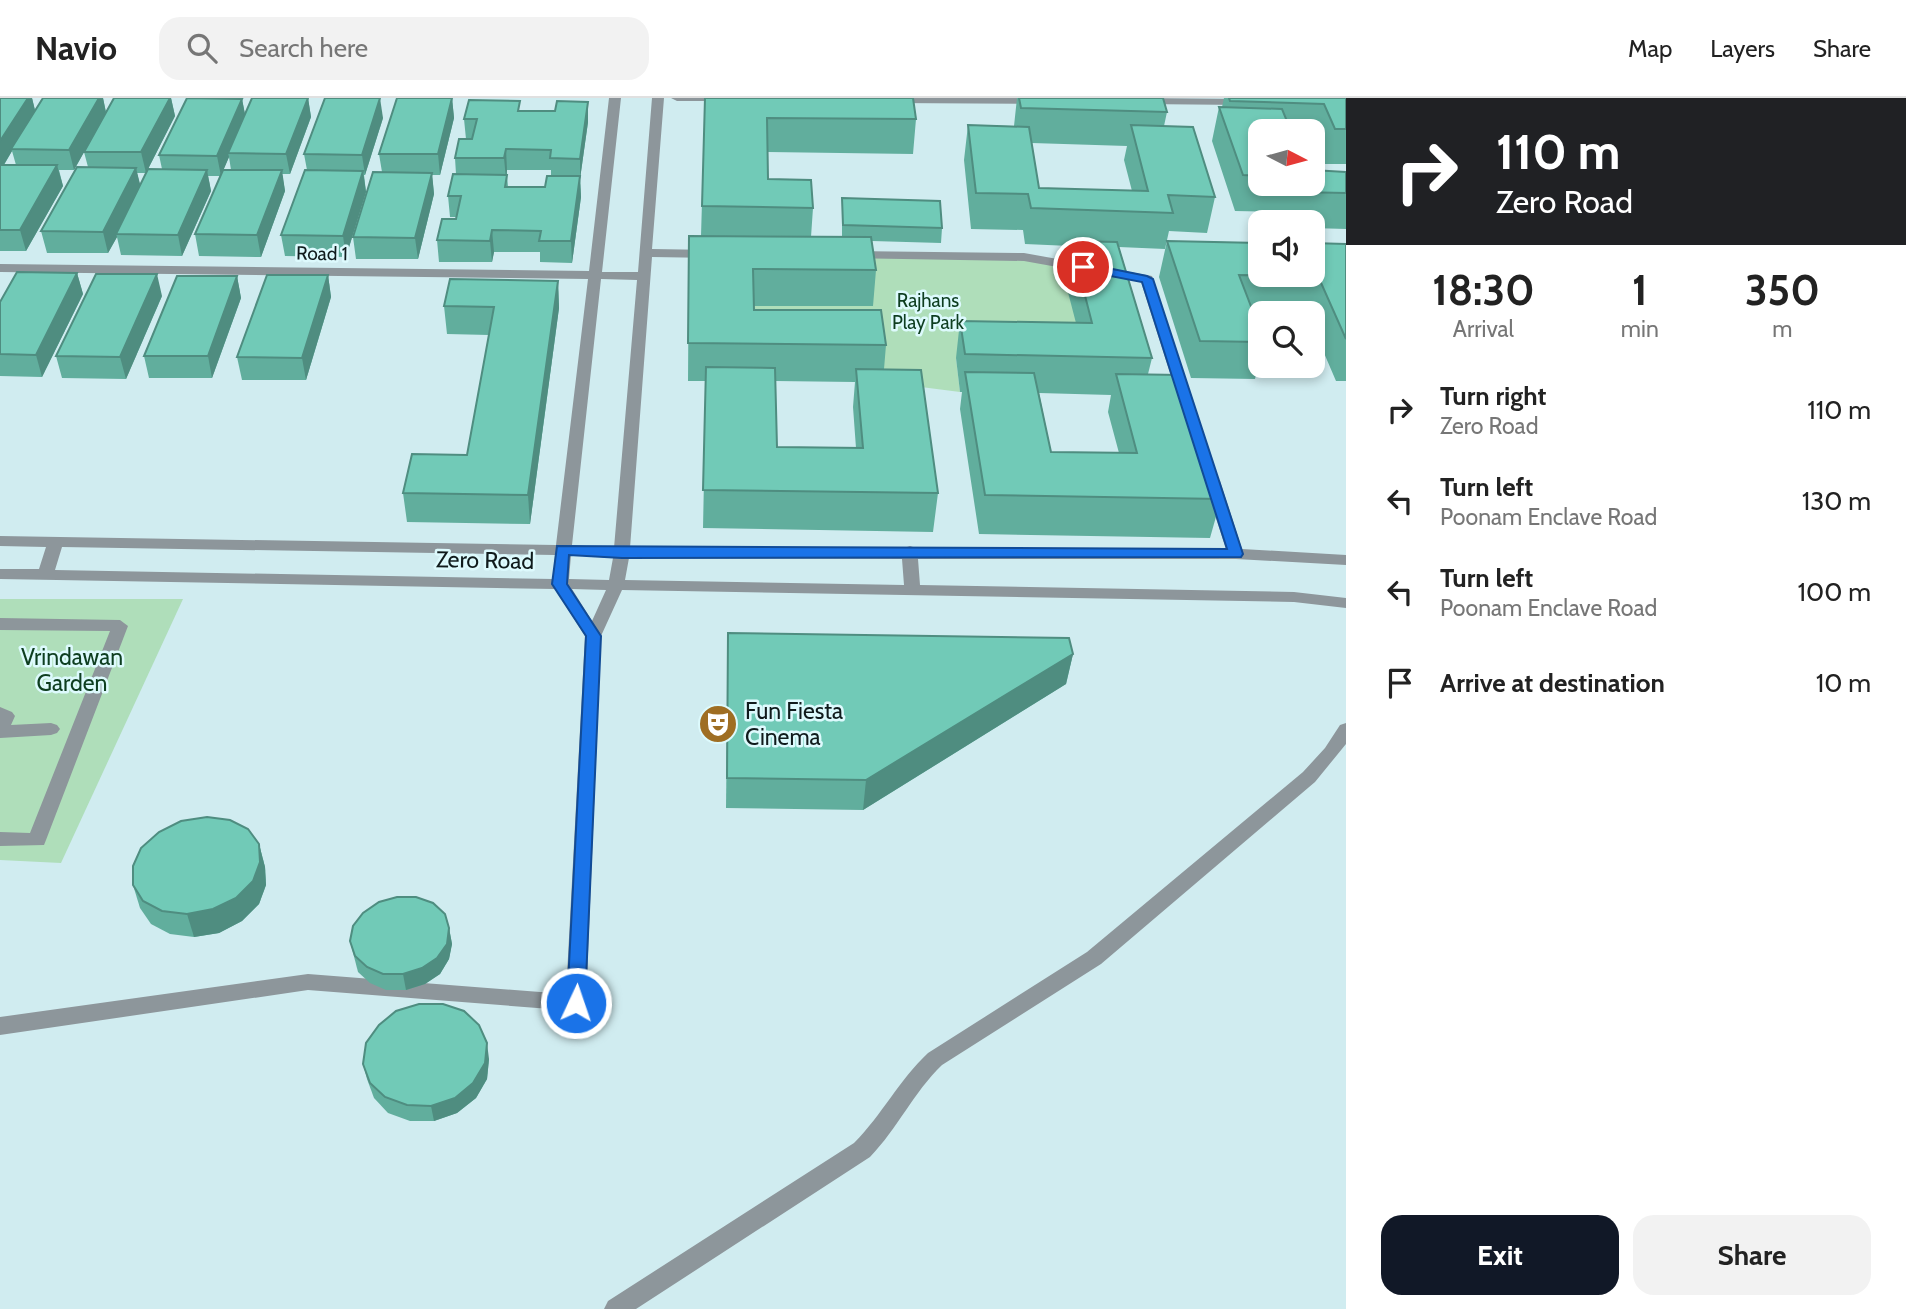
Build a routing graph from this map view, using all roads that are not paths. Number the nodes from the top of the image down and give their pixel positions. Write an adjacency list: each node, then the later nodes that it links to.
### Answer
1 (615, 98): 13 (street)
2 (658, 98): 9 (street)
3 (677, 98): 4 (street)
4 (746, 99)
5 (872, 99): 6 (street)
6 (1053, 101)
7 (1123, 101): 8 (street)
8 (1262, 102)
9 (646, 253): 10 (street); 14 (street)
10 (730, 254)
11 (842, 255): 15 (street)
12 (0, 268): 13 (street, Road 1)
13 (596, 275): 14 (street, Road 1); 19 (street)
14 (644, 276): 21 (street)
15 (1189, 410)
16 (1206, 463): 22 (street)
17 (0, 541): 18 (street, Zero Road)
18 (56, 542): 19 (street, Zero Road); 25 (street)
19 (562, 550): 21 (street, Zero Road); 26 (street)
20 (910, 551): 21 (street, Zero Road); 22 (street, Zero Road); 28 (street)
21 (622, 553): 27 (street)
22 (1236, 554): 23 (street, Zero Road)
23 (1346, 560)
24 (0, 574): 25 (street, Zero Road)
25 (46, 575): 26 (street, Zero Road)
26 (560, 584): 27 (street, Zero Road); 31 (street)
27 (616, 585): 28 (street, Zero Road); 31 (street)
28 (912, 589): 29 (street, Zero Road)
29 (1346, 603)
30 (0, 624): 36 (street)
31 (593, 636): 37 (street)
32 (0, 713): 35 (street)
33 (51, 729): 35 (street)
34 (1346, 729): 38 (street)
35 (0, 731)
36 (0, 839)
37 (0, 1026)
38 (616, 1309)

